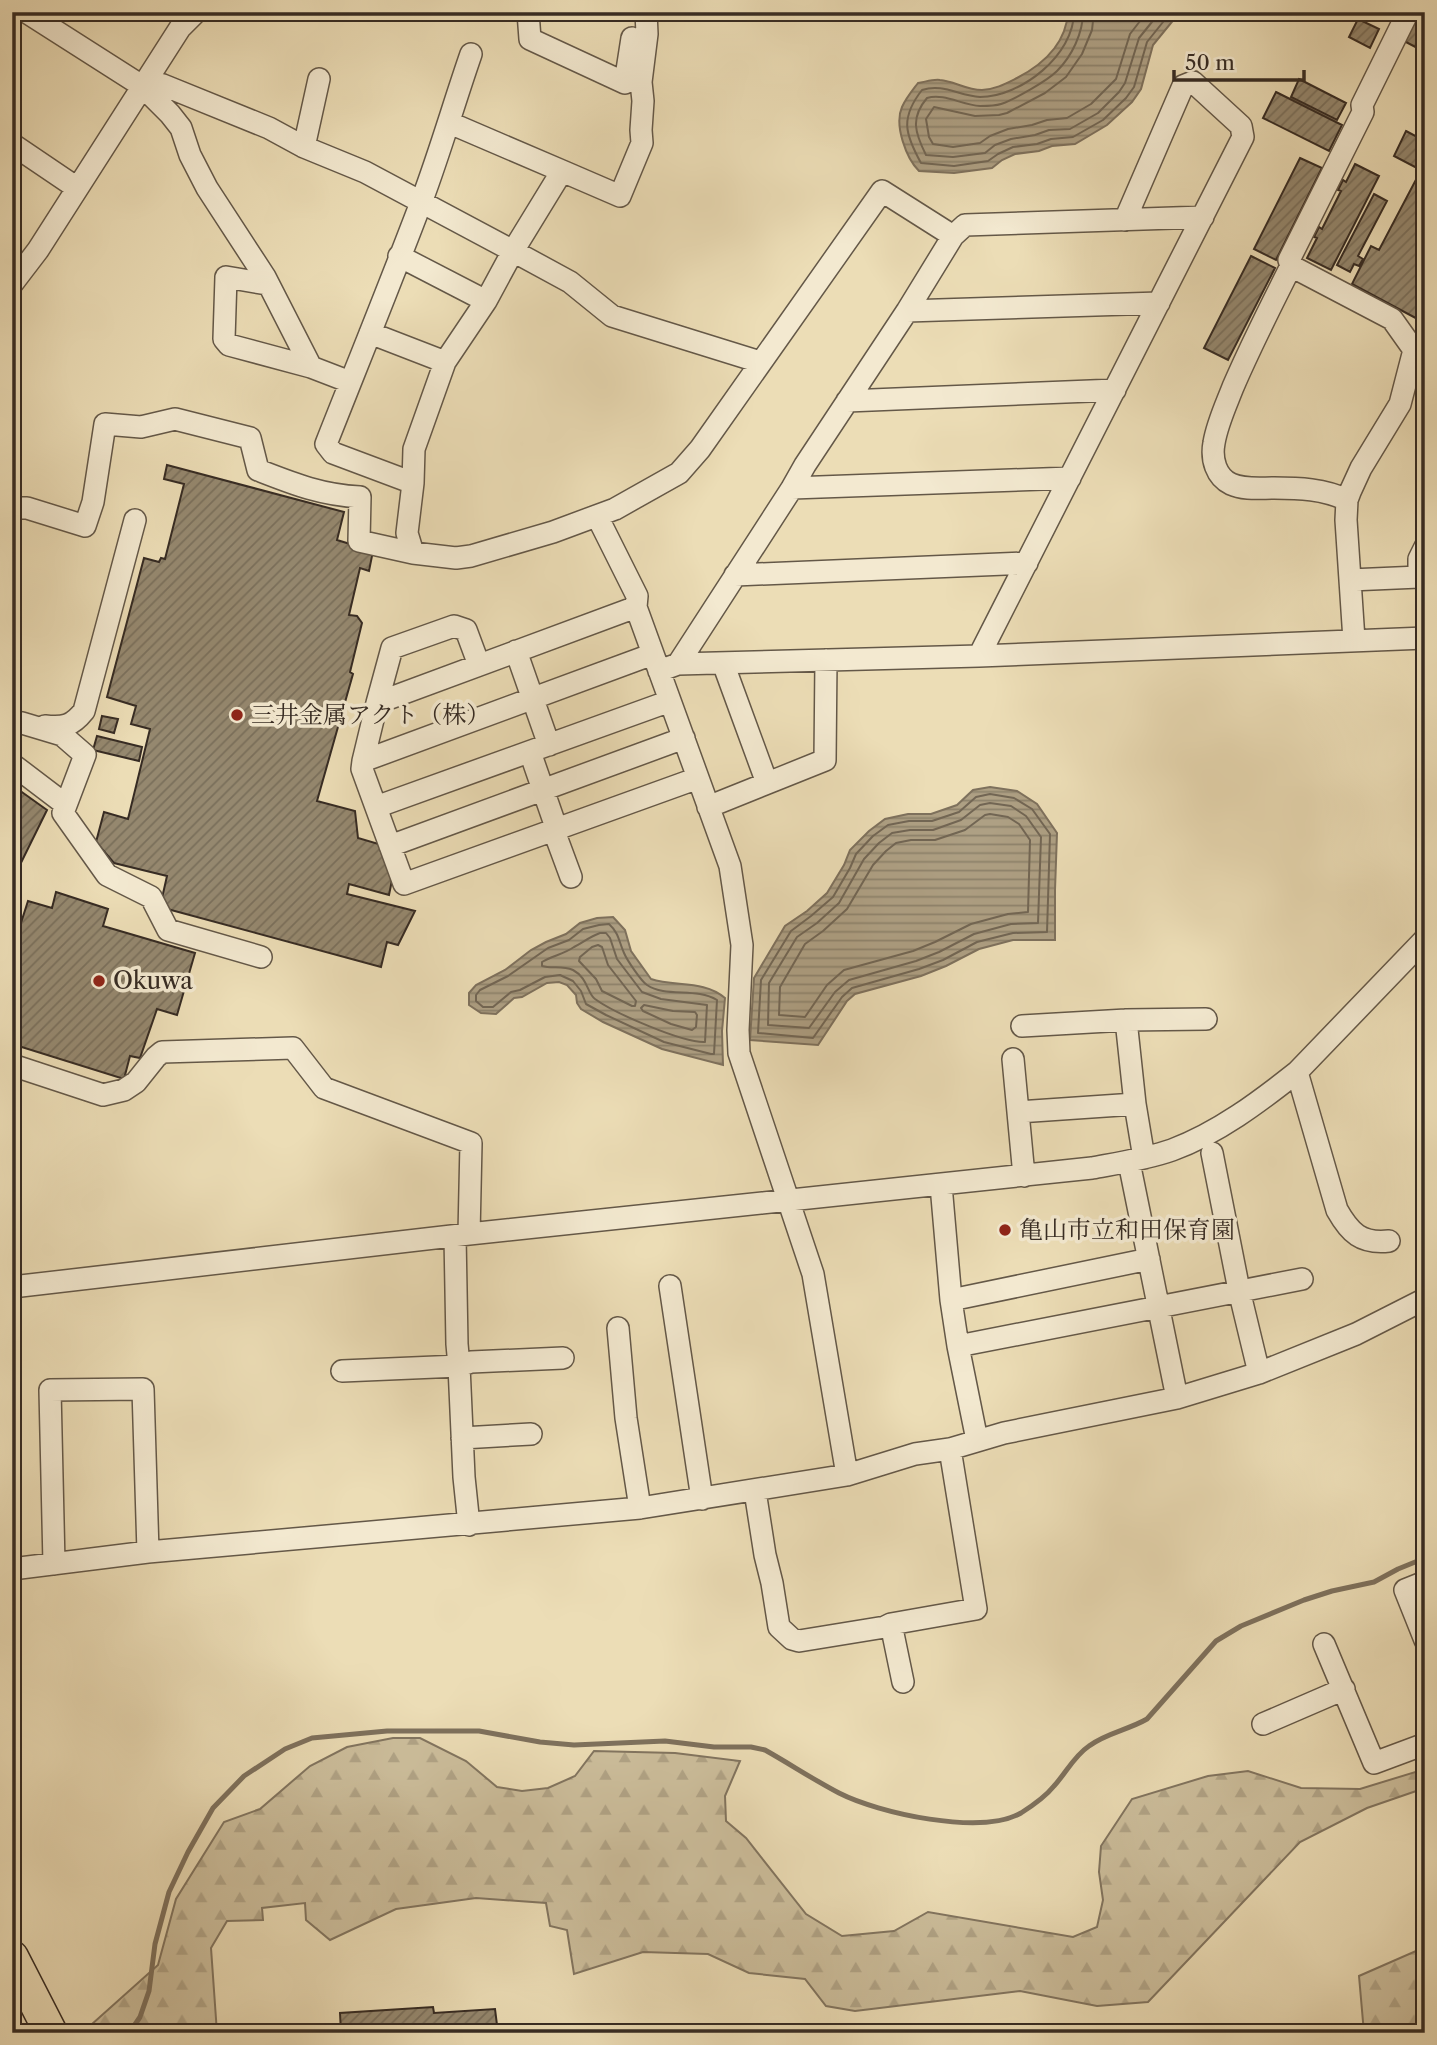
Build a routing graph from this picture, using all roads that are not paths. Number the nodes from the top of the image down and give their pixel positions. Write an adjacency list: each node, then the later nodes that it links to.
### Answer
1 (26, 12): 9 (street)
2 (196, 12): 9 (street)
3 (528, 12): 4 (street)
4 (632, 12)
5 (646, 12): 13 (street)
6 (1408, 12): 21 (street)
7 (471, 54): 10 (street)
8 (319, 79): 12 (street)
9 (144, 84): 12 (street); 14 (street); 23 (street)
10 (450, 122): 13 (street); 15 (street)
11 (12, 144): 14 (street)
12 (304, 147): 15 (street)
13 (562, 171): 19 (street)
14 (77, 188): 22 (street)
15 (421, 202): 19 (street); 20 (street)
16 (1203, 217): 17 (street); 17 (street); 25 (street)
17 (1125, 220): 18 (street)
18 (953, 236): 26 (street); 29 (street)
19 (513, 251): 24 (street); 29 (street)
20 (399, 256): 24 (street); 27 (street)
21 (1291, 265): 37 (street); 37 (street)
22 (12, 284)
23 (267, 284): 30 (street); 30 (street)
24 (486, 301): 28 (street)
25 (1159, 303): 26 (street); 32 (street)
26 (907, 311): 33 (street)
27 (370, 333): 28 (street); 31 (street)
28 (445, 362): 35 (street)
29 (760, 362): 39 (street)
30 (311, 367): 31 (street)
31 (350, 382): 35 (street)
32 (1115, 390): 33 (street); 34 (street)
33 (847, 401): 36 (street)
34 (1070, 478): 36 (street); 43 (street)
35 (413, 483): 42 (street)
36 (792, 488): 44 (street)
37 (1347, 500): 46 (street)
38 (12, 508): 42 (street)
39 (597, 516): 42 (street); 47 (street)
40 (135, 520): 59 (street)
41 (1425, 547): 45 (street)
42 (413, 553)
43 (1027, 563): 44 (street); 51 (street)
44 (735, 575): 53 (street)
45 (1422, 579): 46 (street)
46 (1350, 580): 49 (street)
47 (636, 607): 50 (street); 53 (street)
48 (1425, 638): 49 (street)
49 (1354, 640): 51 (street)
50 (516, 651): 55 (street); 56 (street)
51 (979, 656): 52 (street)
52 (826, 660): 54 (street); 67 (street)
53 (663, 663): 54 (street); 56 (street); 57 (street)
54 (723, 663): 67 (street)
55 (479, 665): 58 (street); 58 (street)
56 (533, 698): 62 (street); 64 (street)
57 (670, 701): 61 (street); 62 (street)
58 (377, 704): 64 (street)
59 (84, 711): 60 (street); 63 (street)
60 (17, 722): 63 (street)
61 (684, 738): 66 (street); 68 (street)
62 (540, 748): 68 (street); 70 (street)
63 (85, 755): 69 (street)
64 (363, 761): 70 (street)
65 (12, 764): 69 (street)
66 (698, 778): 71 (street); 72 (street)
67 (766, 783): 71 (street)
68 (543, 790): 72 (street); 73 (street)
69 (66, 805): 76 (street)
70 (376, 807): 73 (street)
71 (708, 807): 89 (street)
72 (556, 830): 73 (street); 74 (street)
73 (390, 846)
74 (571, 877)
75 (1425, 939): 82 (street)
76 (261, 957)
77 (1206, 1019): 78 (street)
78 (1126, 1020): 79 (street); 83 (street)
79 (1022, 1026)
80 (1013, 1059): 84 (street)
81 (12, 1065): 90 (street)
82 (1297, 1072): 86 (street); 91 (street)
83 (1135, 1104): 84 (street); 86 (street)
84 (1018, 1112): 87 (street)
85 (1212, 1153): 96 (street)
86 (1136, 1160): 87 (street); 92 (street)
87 (1024, 1175): 88 (street)
88 (942, 1185): 89 (street); 98 (street)
89 (789, 1201): 90 (street); 111 (street)
90 (462, 1235): 95 (street); 103 (street)
91 (1389, 1241)
92 (1149, 1259): 98 (street); 99 (street)
93 (1302, 1279): 96 (street)
94 (670, 1286): 113 (street)
95 (12, 1287)
96 (1239, 1290): 99 (street); 105 (street)
97 (1425, 1299): 105 (street)
98 (951, 1300): 101 (street)
99 (1158, 1305): 101 (street); 106 (street)
100 (618, 1328): 114 (street)
101 (958, 1346): 109 (street)
102 (563, 1358): 103 (street)
103 (459, 1366): 104 (street); 108 (street)
104 (342, 1371)
105 (1259, 1373): 106 (street)
106 (1177, 1398): 109 (street)
107 (531, 1434): 108 (street)
108 (462, 1438): 115 (street)
109 (977, 1440): 110 (street)
110 (950, 1449): 111 (street); 120 (street)
111 (847, 1475): 112 (street)
112 (755, 1491): 113 (street); 120 (street)
113 (702, 1499): 114 (street)
114 (640, 1508): 115 (street)
115 (469, 1525): 116 (street)
116 (148, 1552): 117 (street); 117 (street)
117 (54, 1564): 118 (street)
118 (12, 1569)
119 (1425, 1582): 121 (street)
120 (891, 1624): 123 (street)
121 (1425, 1640)
122 (1324, 1644): 124 (street)
123 (903, 1682)
124 (1344, 1689): 125 (street); 126 (street)
125 (1263, 1724)
126 (1425, 1744)
127 (12, 1957): 128 (highway)
128 (51, 2033)

